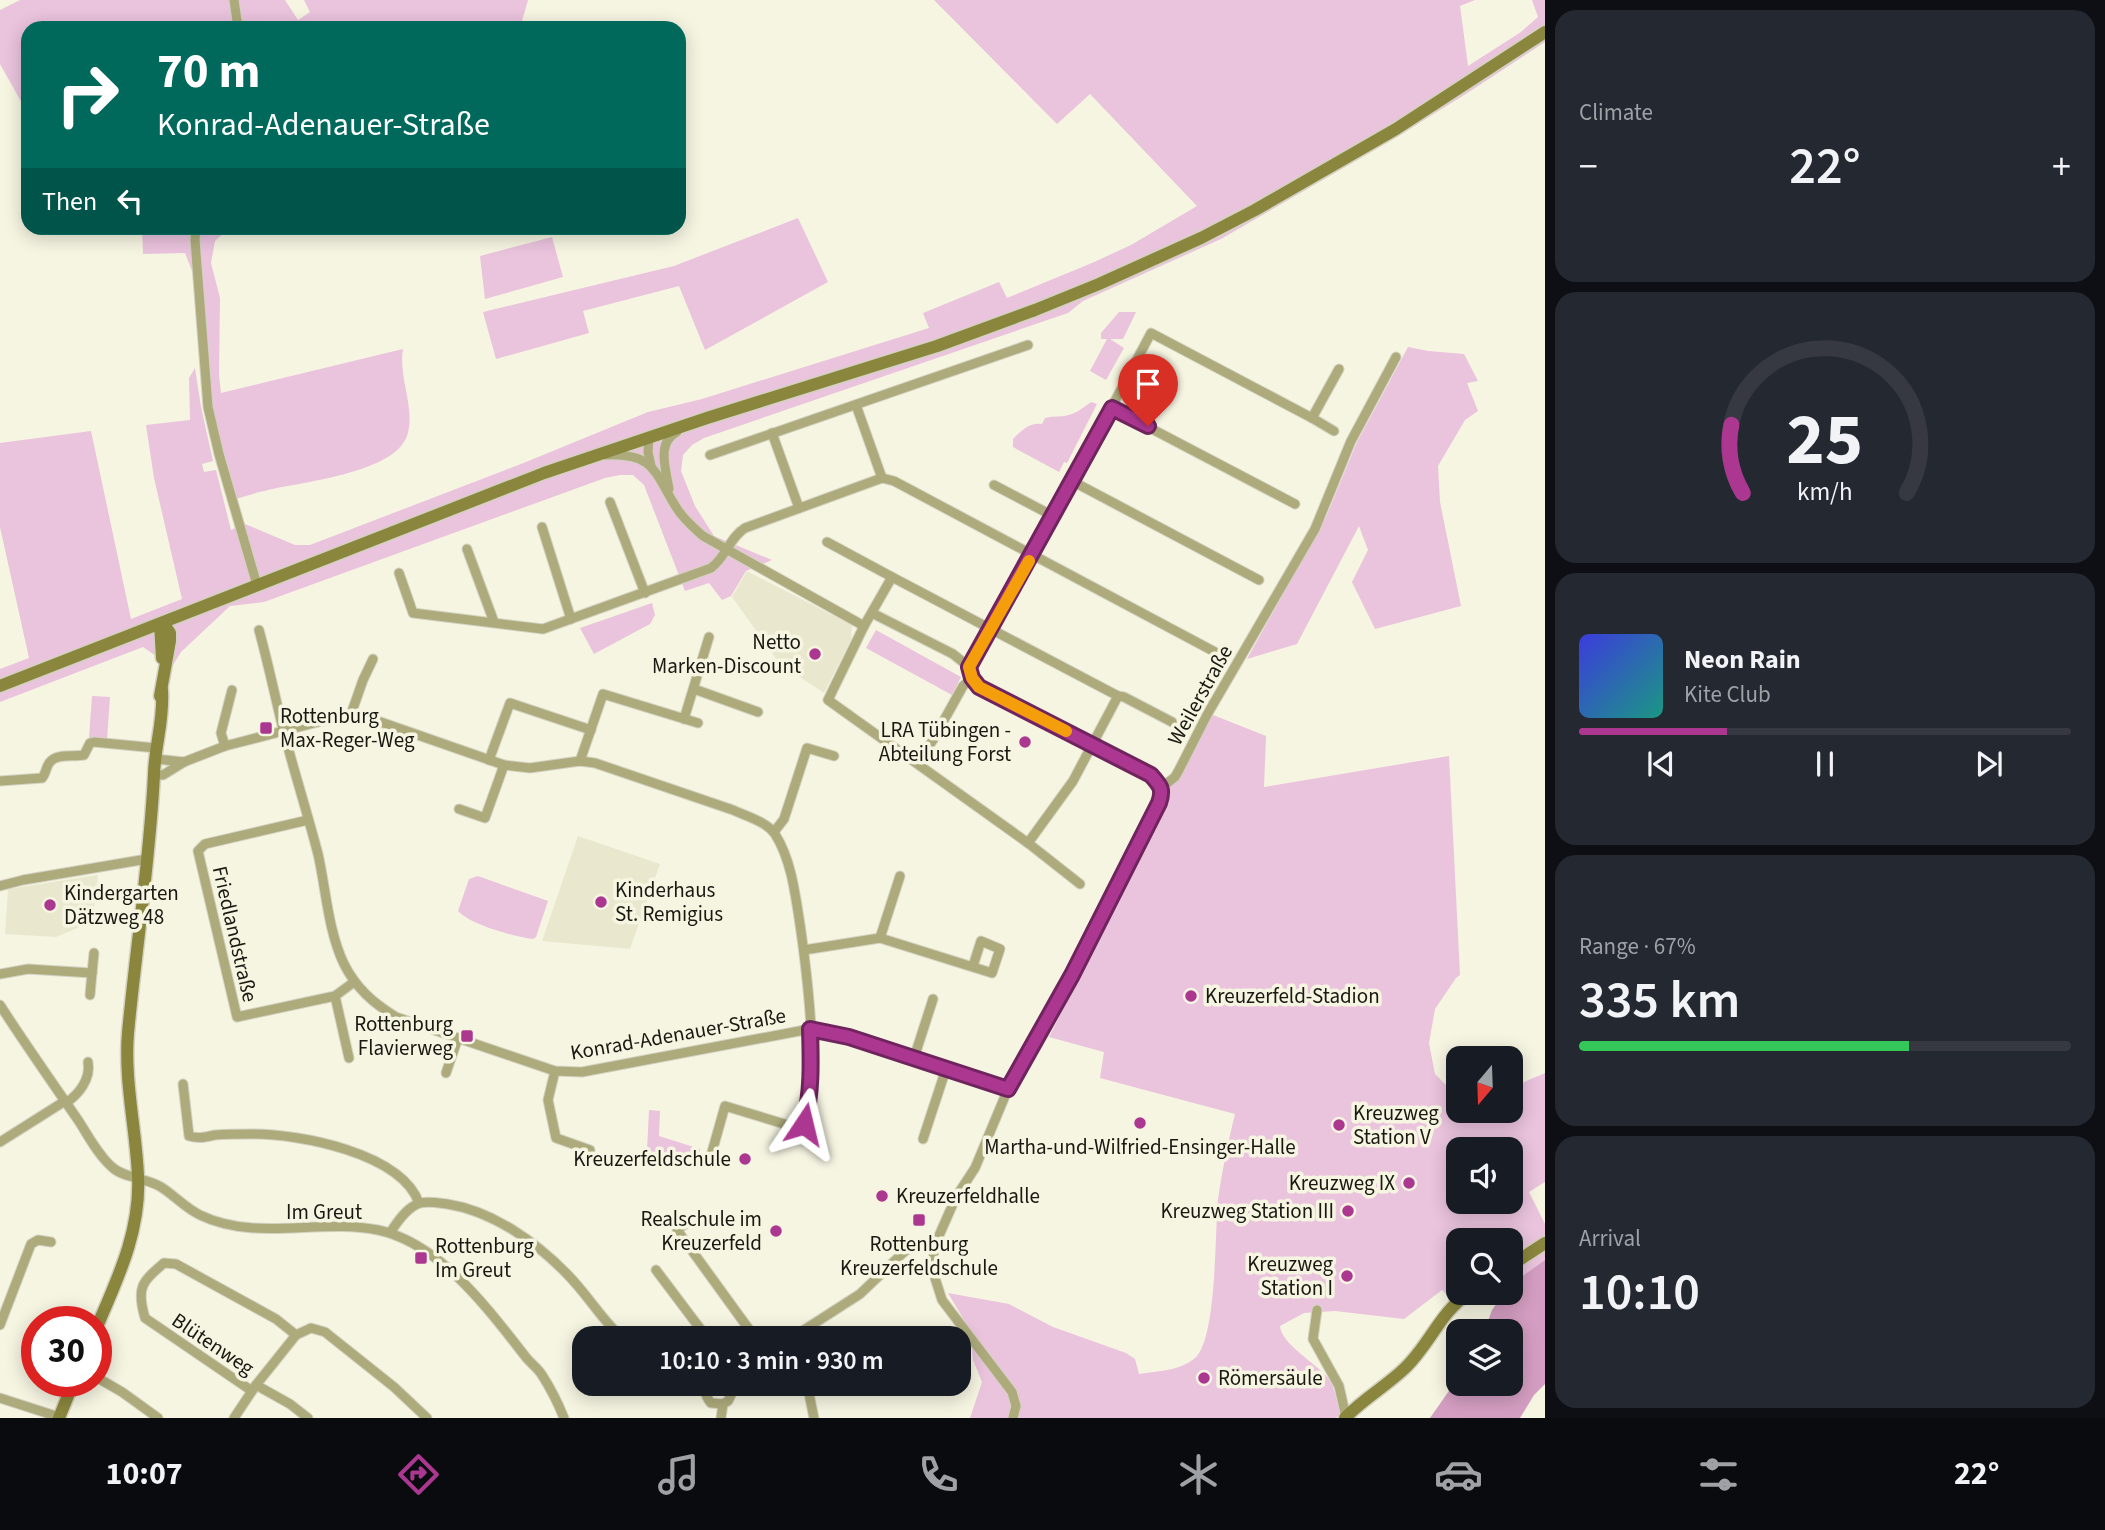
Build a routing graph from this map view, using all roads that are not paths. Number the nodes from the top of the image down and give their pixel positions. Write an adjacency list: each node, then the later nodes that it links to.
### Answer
1 (234, 0): 2 (street)
2 (237, 21)
3 (1545, 32): 11 (main road)
4 (196, 235): 35 (street)
5 (1028, 345): 8 (street)
6 (1396, 357): 74 (street, Weilerstraße)
7 (1339, 369): 10 (street)
8 (856, 405): 13 (street); 19 (street)
9 (1112, 408): 10 (street); 20 (street); 24 (street)
10 (1312, 418): 12 (street)
11 (692, 423): 14 (main road); 17 (street)
12 (1334, 431)
13 (772, 433): 15 (street); 25 (street)
14 (649, 437): 16 (main road); 17 (street); 18 (street)
15 (710, 454)
16 (593, 456): 18 (street); 35 (main road)
17 (664, 464): 22 (street)
18 (651, 466): 22 (street)
19 (882, 478): 25 (street); 31 (street)
20 (1072, 481): 26 (street); 34 (street)
21 (994, 485): 26 (street)
22 (670, 494): 30 (street)
23 (610, 502): 36 (street)
24 (1295, 504)
25 (799, 509): 30 (street)
26 (1053, 516): 31 (street)
27 (542, 527): 39 (street)
28 (827, 542): 33 (street)
29 (467, 549): 40 (street)
30 (728, 550): 36 (street); 42 (street)
31 (1033, 555): 44 (street); 48 (street)
32 (399, 573): 40 (street)
33 (892, 577): 37 (street); 44 (street)
34 (1259, 580)
35 (257, 585): 38 (main road)
36 (645, 593): 39 (street)
37 (872, 613): 42 (street); 50 (street)
38 (186, 614): 41 (main road); 47 (main road)
39 (571, 619): 40 (street)
40 (494, 622)
41 (162, 623): 45 (main road); 47 (main road)
42 (864, 626): 70 (street)
43 (259, 630): 62 (street, Konrad-Adenauer-Straße)
44 (990, 631): 50 (street); 55 (street)
45 (129, 636): 47 (main road); 52 (main road)
46 (709, 637): 53 (street)
47 (165, 649): 65 (main road)
48 (1215, 652)
49 (373, 659): 57 (street)
50 (969, 667): 51 (street)
51 (972, 678): 63 (street); 70 (street)
52 (0, 686)
53 (694, 689): 56 (street); 58 (street)
54 (232, 690): 64 (street)
55 (1118, 696): 59 (street); 63 (street)
56 (758, 712)
57 (350, 717): 62 (street); 67 (street)
58 (684, 719): 60 (street); 61 (street)
59 (1172, 722)
60 (698, 723)
61 (591, 730): 67 (street); 68 (street)
62 (284, 731): 64 (street); 76 (street, Konrad-Adenauer-Straße)
63 (1093, 744): 74 (street); 78 (street)
64 (225, 746): 69 (street)
65 (156, 753): 69 (street); 72 (main road); 73 (street)
66 (834, 756): 77 (street)
67 (489, 761): 71 (street)
68 (580, 761): 71 (street); 77 (street)
69 (184, 762): 72 (street)
70 (917, 762): 78 (street)
71 (504, 765): 75 (street)
72 (154, 775): 79 (main road)
73 (0, 781)
74 (1161, 788): 103 (street, Weilerstraße)
75 (459, 809)
76 (308, 820): 89 (street, Konrad-Adenauer-Straße); 91 (street, Friedlandstraße)
77 (774, 832): 84 (street)
78 (1028, 843): 82 (street)
79 (147, 859): 81 (street); 109 (main road)
80 (900, 876): 83 (street)
81 (1, 884)
82 (1080, 884)
83 (880, 938): 84 (street); 86 (street)
84 (804, 950): 94 (street)
85 (94, 953): 87 (street)
86 (973, 966)
87 (92, 973): 88 (street); 90 (street)
88 (0, 974)
89 (354, 982): 91 (street, Friedlandstraße); 95 (street, Konrad-Adenauer-Straße)
90 (90, 995)
91 (335, 996): 96 (street)
92 (933, 999): 97 (street)
93 (0, 1005): 104 (street, Im Greut)
94 (810, 1029): 97 (street, Konrad-Adenauer-Straße); 100 (street, Konrad-Adenauer-Straße); 108 (street)
95 (458, 1038): 100 (street, Konrad-Adenauer-Straße); 101 (street)
96 (349, 1058)
97 (914, 1058): 99 (street, Konrad-Adenauer-Straße)
98 (88, 1062): 104 (street)
99 (946, 1069): 103 (street, Konrad-Adenauer-Straße); 105 (street)
100 (555, 1071): 107 (street)
101 (446, 1073)
102 (183, 1084): 110 (street)
103 (1008, 1089): 115 (street, Weilerstraße)
104 (66, 1102): 106 (street); 109 (street, Im Greut)
105 (923, 1139)
106 (0, 1142)
107 (590, 1150)
108 (710, 1159)
109 (138, 1177): 112 (street, Im Greut); 119 (main road)
110 (419, 1203): 112 (street); 122 (street)
111 (693, 1218): 124 (street)
112 (390, 1233): 141 (street, Im Greut)
113 (51, 1242): 121 (street)
114 (1545, 1243): 116 (main road)
115 (934, 1247): 125 (street); 144 (street, Weilerstraße)
116 (1523, 1257)
117 (656, 1270): 123 (street)
118 (1456, 1305): 135 (main road)
119 (105, 1306)
120 (1317, 1310): 135 (street)
121 (0, 1325)
122 (609, 1326)
123 (698, 1326)
124 (747, 1326)
125 (810, 1326)
126 (296, 1335): 128 (street); 128 (street, Blütenweg); 140 (street)
127 (112, 1386): 137 (street)
128 (254, 1388): 138 (street); 139 (street, Blütenweg)
129 (707, 1396): 134 (street)
130 (732, 1396): 134 (street)
131 (809, 1396): 143 (street)
132 (68, 1397): 136 (main road)
133 (0, 1398): 136 (street)
134 (723, 1404): 142 (street)
135 (1345, 1417)
136 (59, 1418)
137 (158, 1418)
138 (234, 1418)
139 (308, 1418)
140 (427, 1418)
141 (564, 1418)
142 (721, 1418)
143 (814, 1418)
144 (1013, 1418)

